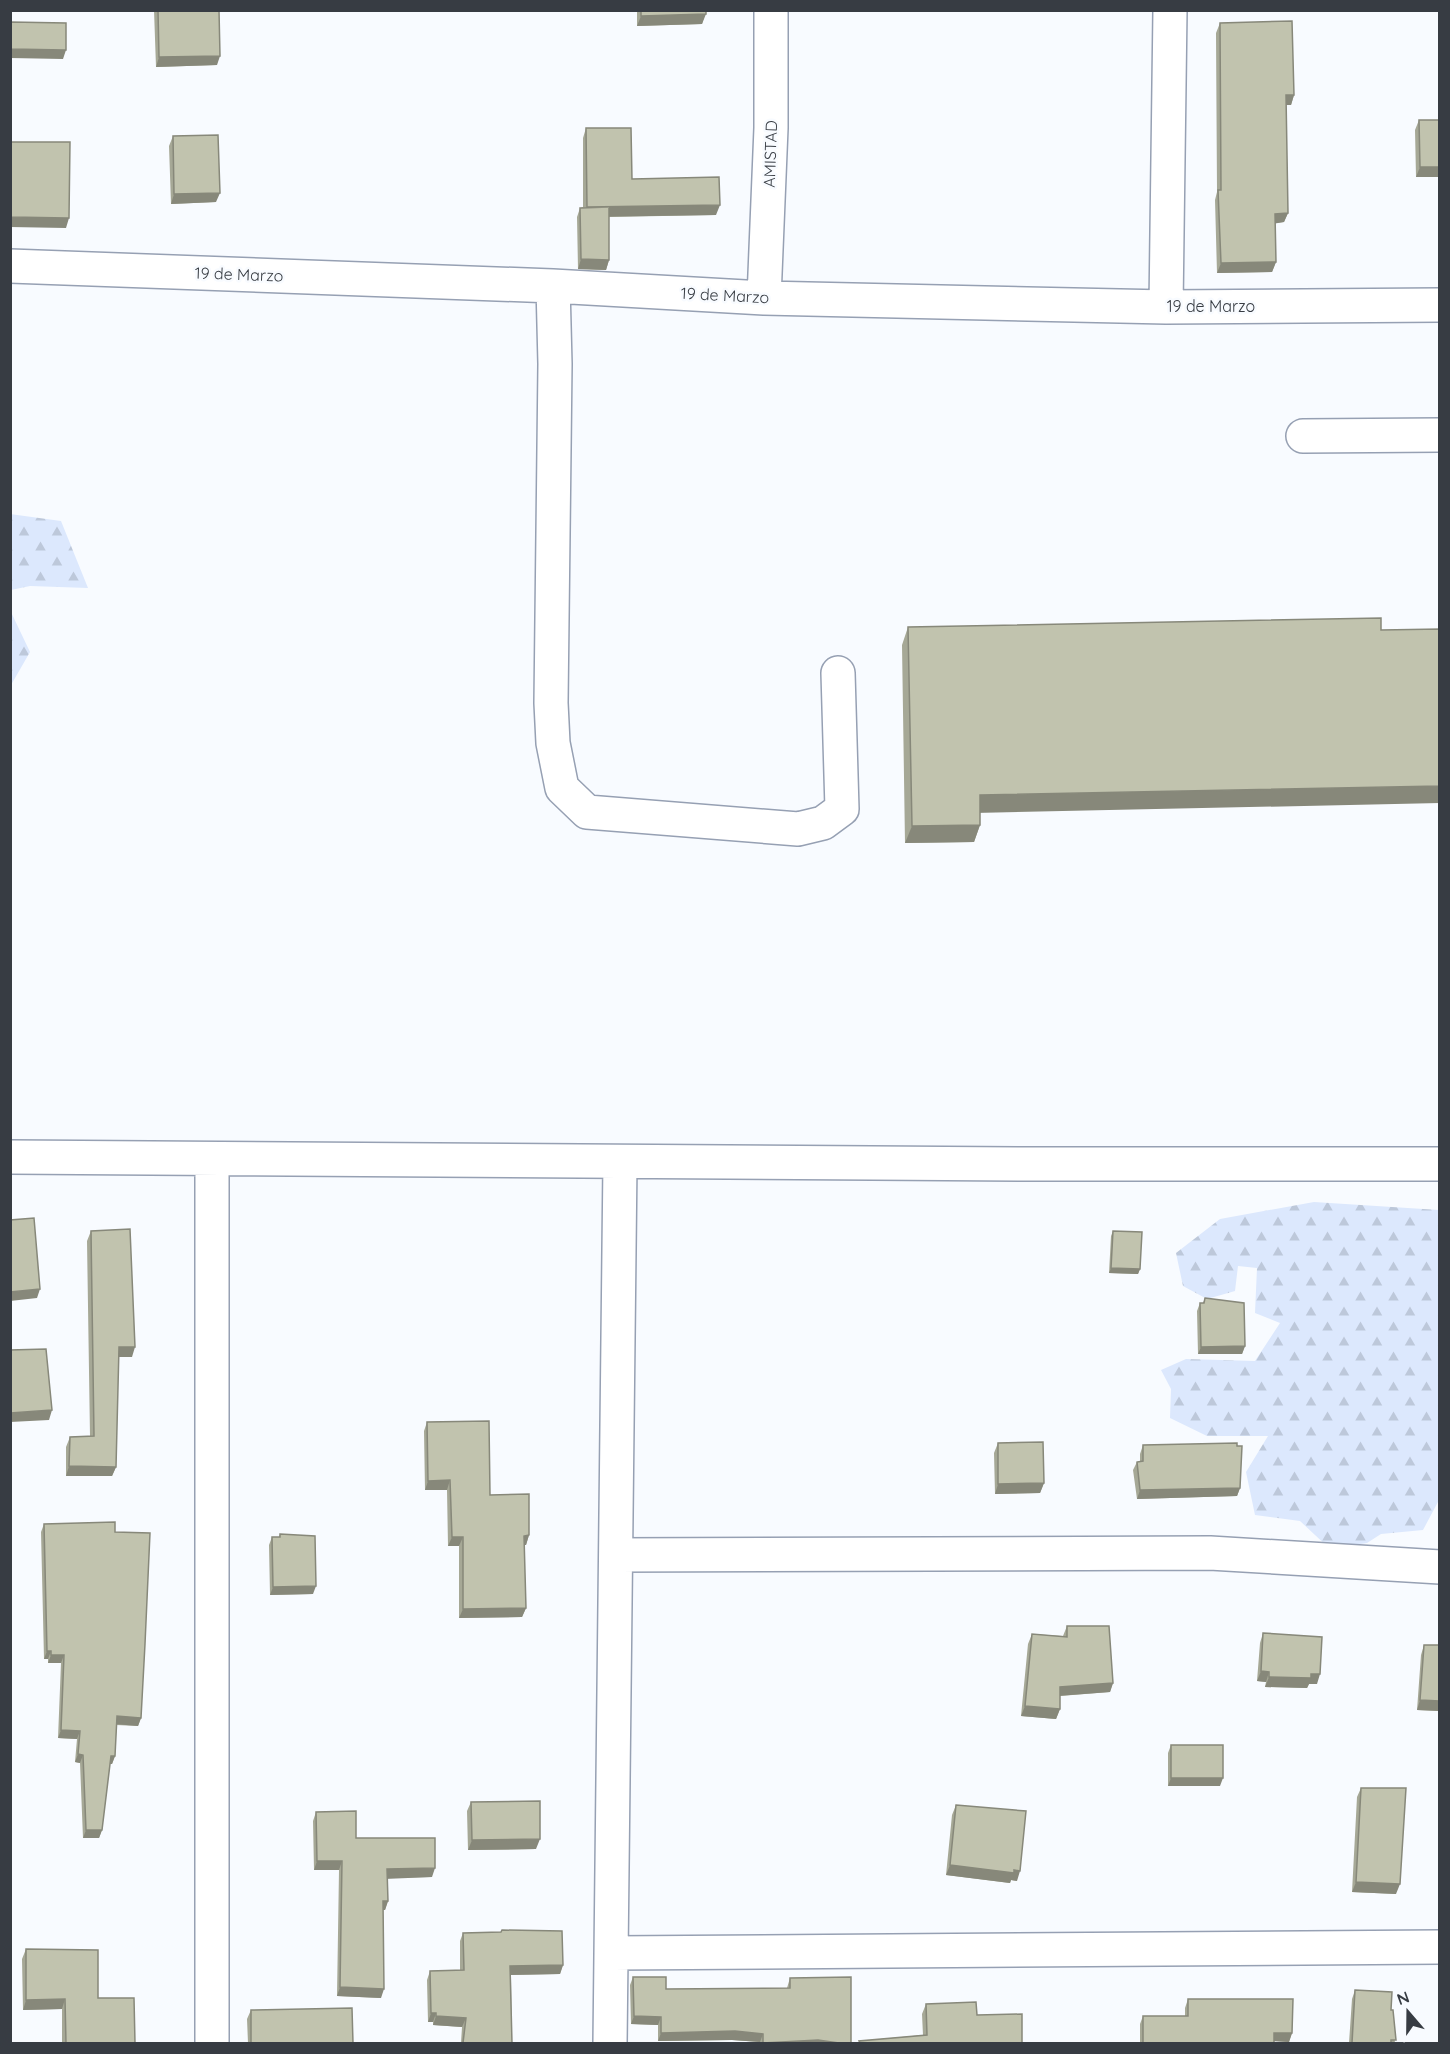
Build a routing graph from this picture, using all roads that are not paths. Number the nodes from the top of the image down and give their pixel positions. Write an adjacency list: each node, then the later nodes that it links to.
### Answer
1 (771, 10): 5 (street, AMISTAD)
2 (1170, 10): 7 (street)
3 (10, 266): 4 (street, 19 de Marzo)
4 (553, 286): 5 (street, 19 de Marzo); 10 (street)
5 (764, 298): 7 (street, 19 de Marzo)
6 (1440, 305): 7 (street, 19 de Marzo)
7 (1166, 307)
8 (1440, 435): 9 (street)
9 (1304, 436)
10 (838, 673)
11 (10, 1157): 12 (street)
12 (212, 1159): 13 (street); 19 (street)
13 (620, 1162): 14 (street); 15 (street)
14 (1440, 1164)
15 (616, 1555): 16 (street); 18 (street)
16 (1440, 1567)
17 (1440, 1947): 18 (street)
18 (613, 1953): 20 (street)
19 (212, 2043)
20 (610, 2043)

